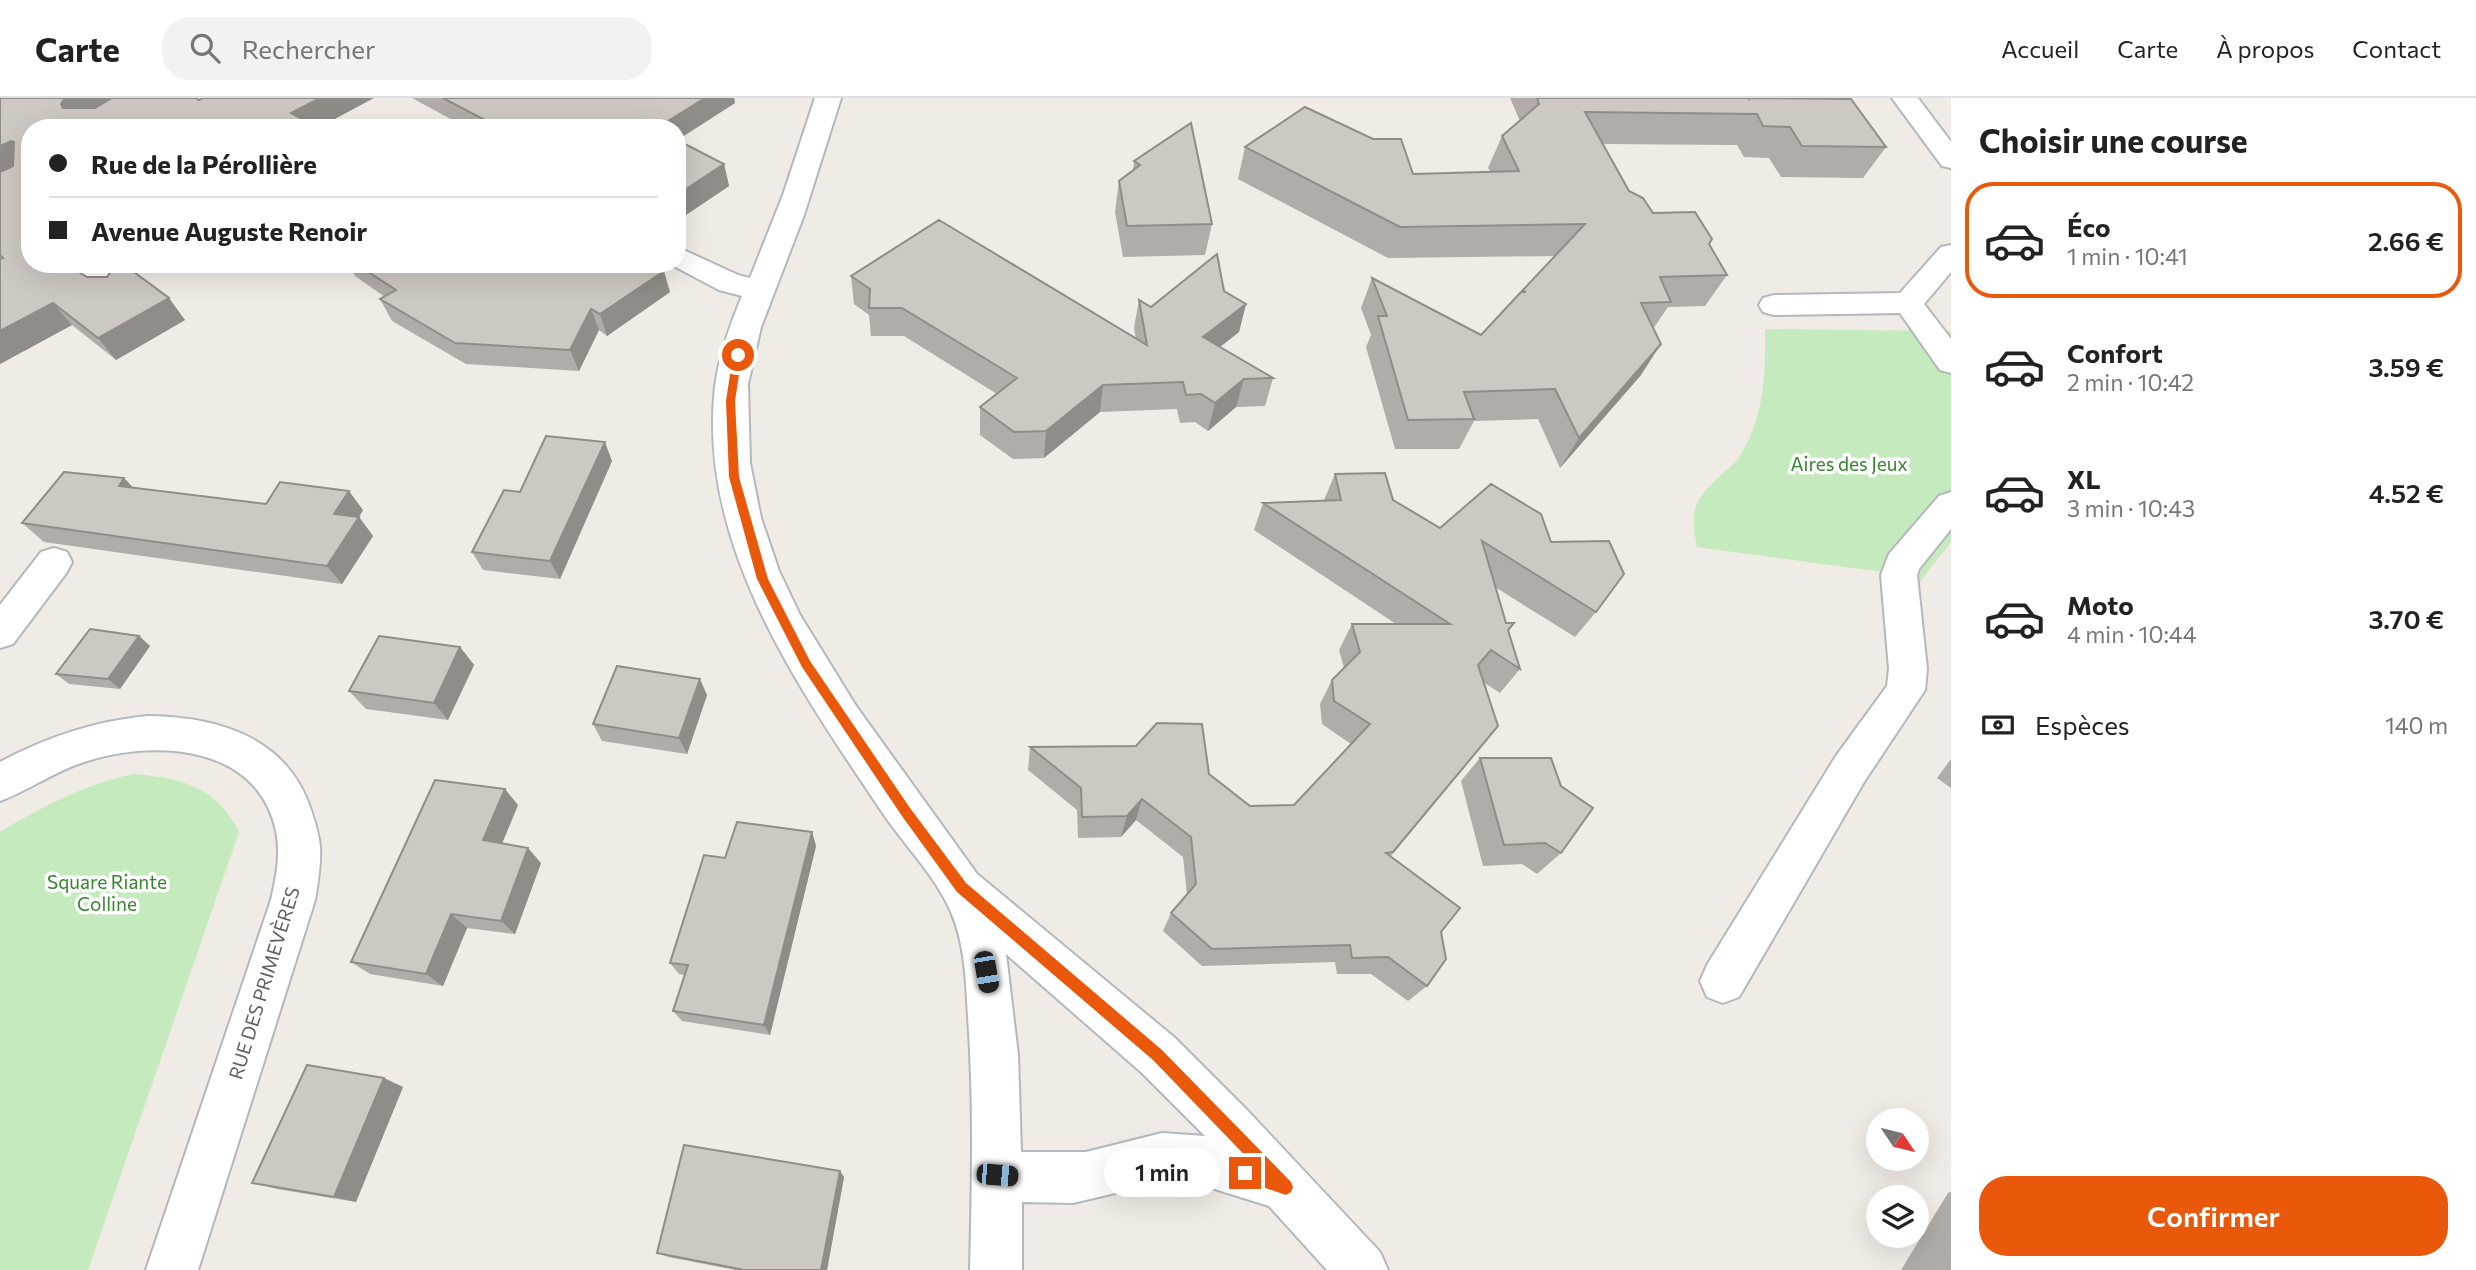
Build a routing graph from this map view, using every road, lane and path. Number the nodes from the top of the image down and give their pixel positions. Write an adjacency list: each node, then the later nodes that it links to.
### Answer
1 (828, 98): 8 (street)
2 (1905, 98): 3 (street)
3 (1951, 160)
4 (686, 261): 8 (street)
5 (1948, 263): 9 (street)
6 (91, 273): 7 (street)
7 (113, 289)
8 (759, 290): 16 (street)
9 (1908, 303): 10 (street); 11 (street)
10 (1774, 305)
11 (1951, 362)
12 (1951, 505): 17 (street)
13 (54, 562): 14 (street)
14 (0, 633)
15 (0, 783): 20 (street, RUE DES PRIMEVÈRES)
16 (962, 888): 18 (street); 19 (street)
17 (1723, 981)
18 (997, 1175): 19 (street); 21 (street)
19 (1286, 1187): 22 (street)
20 (172, 1270)
21 (996, 1270)
22 (1362, 1270)

